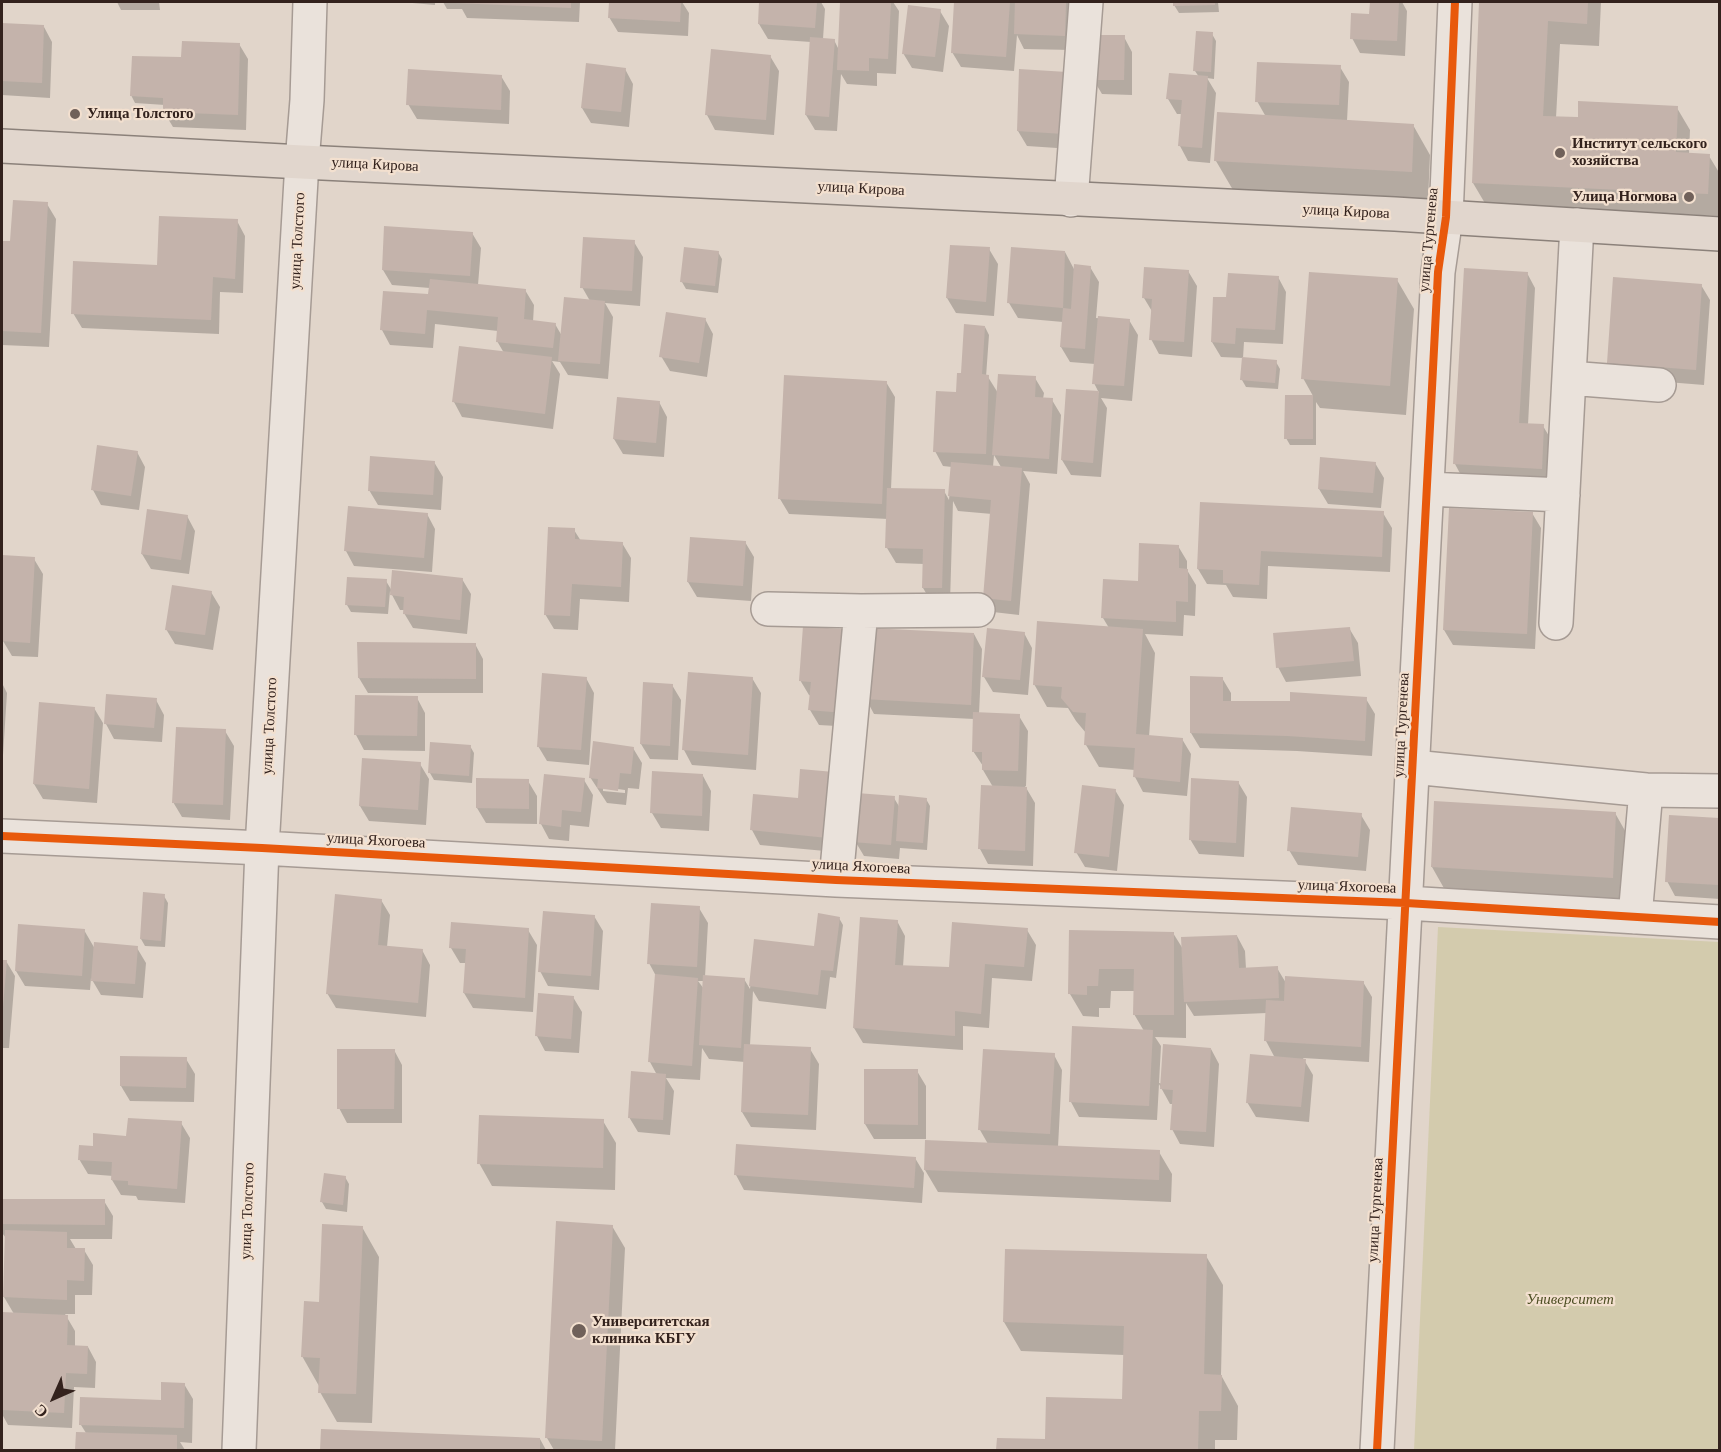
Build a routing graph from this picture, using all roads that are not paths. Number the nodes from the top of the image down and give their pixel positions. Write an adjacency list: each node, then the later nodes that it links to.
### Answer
1 (310, 2): 5 (street, улица Толстого)
2 (1086, 2): 6 (street)
3 (1455, 2): 7 (street, улица Тургенева)
4 (2, 146): 5 (main road, улица Кирова)
5 (302, 162): 6 (main road, улица Кирова); 22 (street, улица Толстого)
6 (1071, 200): 7 (main road, улица Кирова)
7 (1446, 217): 8 (main road, улица Кирова); 12 (street, улица Тургенева)
8 (1577, 225): 9 (main road, улица Кирова); 10 (street)
9 (1719, 234)
10 (1569, 378): 11 (street); 13 (street)
11 (1659, 385)
12 (1427, 489): 13 (street); 18 (street, улица Тургенева)
13 (1563, 495): 17 (street)
14 (768, 609): 16 (street)
15 (978, 610): 16 (street)
16 (861, 611): 23 (street)
17 (1556, 623)
18 (1413, 767): 19 (street); 24 (street, улица Тургенева)
19 (1646, 790): 20 (street); 25 (street)
20 (1719, 791)
21 (2, 836): 22 (street, улица Яхогоева)
22 (262, 848): 23 (street, улица Яхогоева); 27 (street, улица Толстого)
23 (836, 880): 24 (street, улица Яхогоева)
24 (1406, 903): 25 (street, улица Яхогоева); 28 (street, улица Тургенева)
25 (1635, 917): 26 (street, улица Яхогоева)
26 (1719, 922)
27 (239, 1450)
28 (1377, 1450)

